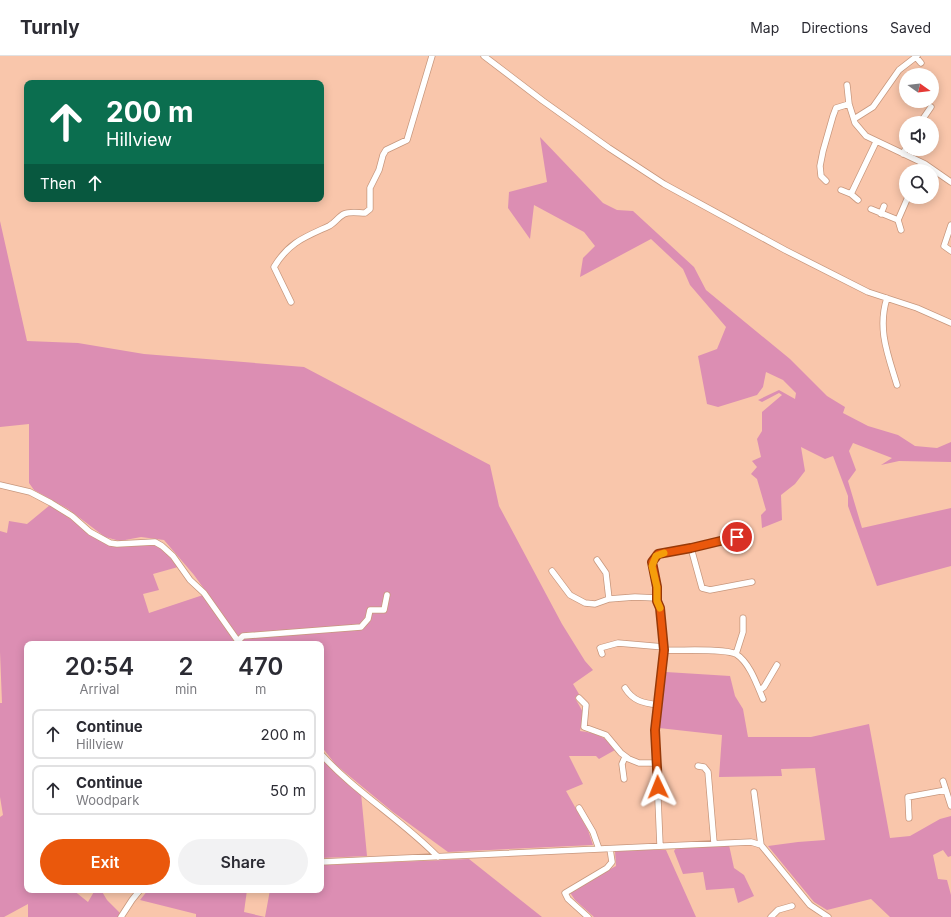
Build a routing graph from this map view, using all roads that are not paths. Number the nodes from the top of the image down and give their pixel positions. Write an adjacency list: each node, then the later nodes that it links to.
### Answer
1 (432, 56): 26 (street)
2 (484, 56): 25 (street)
3 (916, 56): 4 (street); 7 (street)
4 (921, 63)
5 (847, 85): 6 (street)
6 (849, 104): 7 (street); 12 (street)
7 (854, 119): 8 (street)
8 (876, 142): 9 (street); 15 (street)
9 (899, 152)
10 (907, 156): 11 (street)
11 (923, 163): 13 (street)
12 (826, 181)
13 (951, 182)
14 (841, 190): 15 (street)
15 (851, 194): 16 (street)
16 (858, 200)
17 (905, 204): 21 (street)
18 (884, 206): 20 (street)
19 (871, 209): 20 (street)
20 (881, 214): 21 (street)
21 (898, 220): 23 (street)
22 (951, 225): 24 (street)
23 (901, 230)
24 (951, 251)
25 (887, 298): 27 (street); 28 (street)
26 (291, 302)
27 (951, 323)
28 (897, 385)
29 (0, 485): 39 (street)
30 (737, 537): 31 (street)
31 (691, 548): 34 (street); 36 (street)
32 (597, 559): 37 (street)
33 (552, 571): 37 (street)
34 (752, 582)
35 (387, 595): 40 (street)
36 (657, 598): 37 (street); 41 (street)
37 (610, 599)
38 (743, 618): 43 (street)
39 (238, 641)
40 (240, 641)
41 (664, 649): 42 (street); 43 (street); 49 (street)
42 (602, 654)
43 (736, 654): 46 (street)
44 (777, 665): 46 (street)
45 (624, 688): 49 (street)
46 (760, 690): 48 (street)
47 (579, 698): 51 (street)
48 (763, 699)
49 (658, 705): 52 (street)
50 (324, 757): 66 (street)
51 (625, 757): 52 (street); 54 (street)
52 (657, 763): 62 (street)
53 (698, 766): 61 (street)
54 (624, 779)
55 (943, 782): 56 (street)
56 (946, 790): 58 (street); 60 (street)
57 (754, 792): 63 (street)
58 (951, 806)
59 (579, 808): 64 (street)
60 (909, 818)
61 (714, 843): 62 (street); 63 (street)
62 (660, 845): 65 (street)
63 (761, 845): 73 (street)
64 (599, 849): 65 (street); 66 (street)
65 (610, 849): 71 (street)
66 (438, 857): 67 (street)
67 (324, 862)
68 (138, 893): 70 (street)
69 (792, 906): 72 (street)
70 (121, 917)
71 (588, 917)
72 (771, 917)
73 (828, 917)

